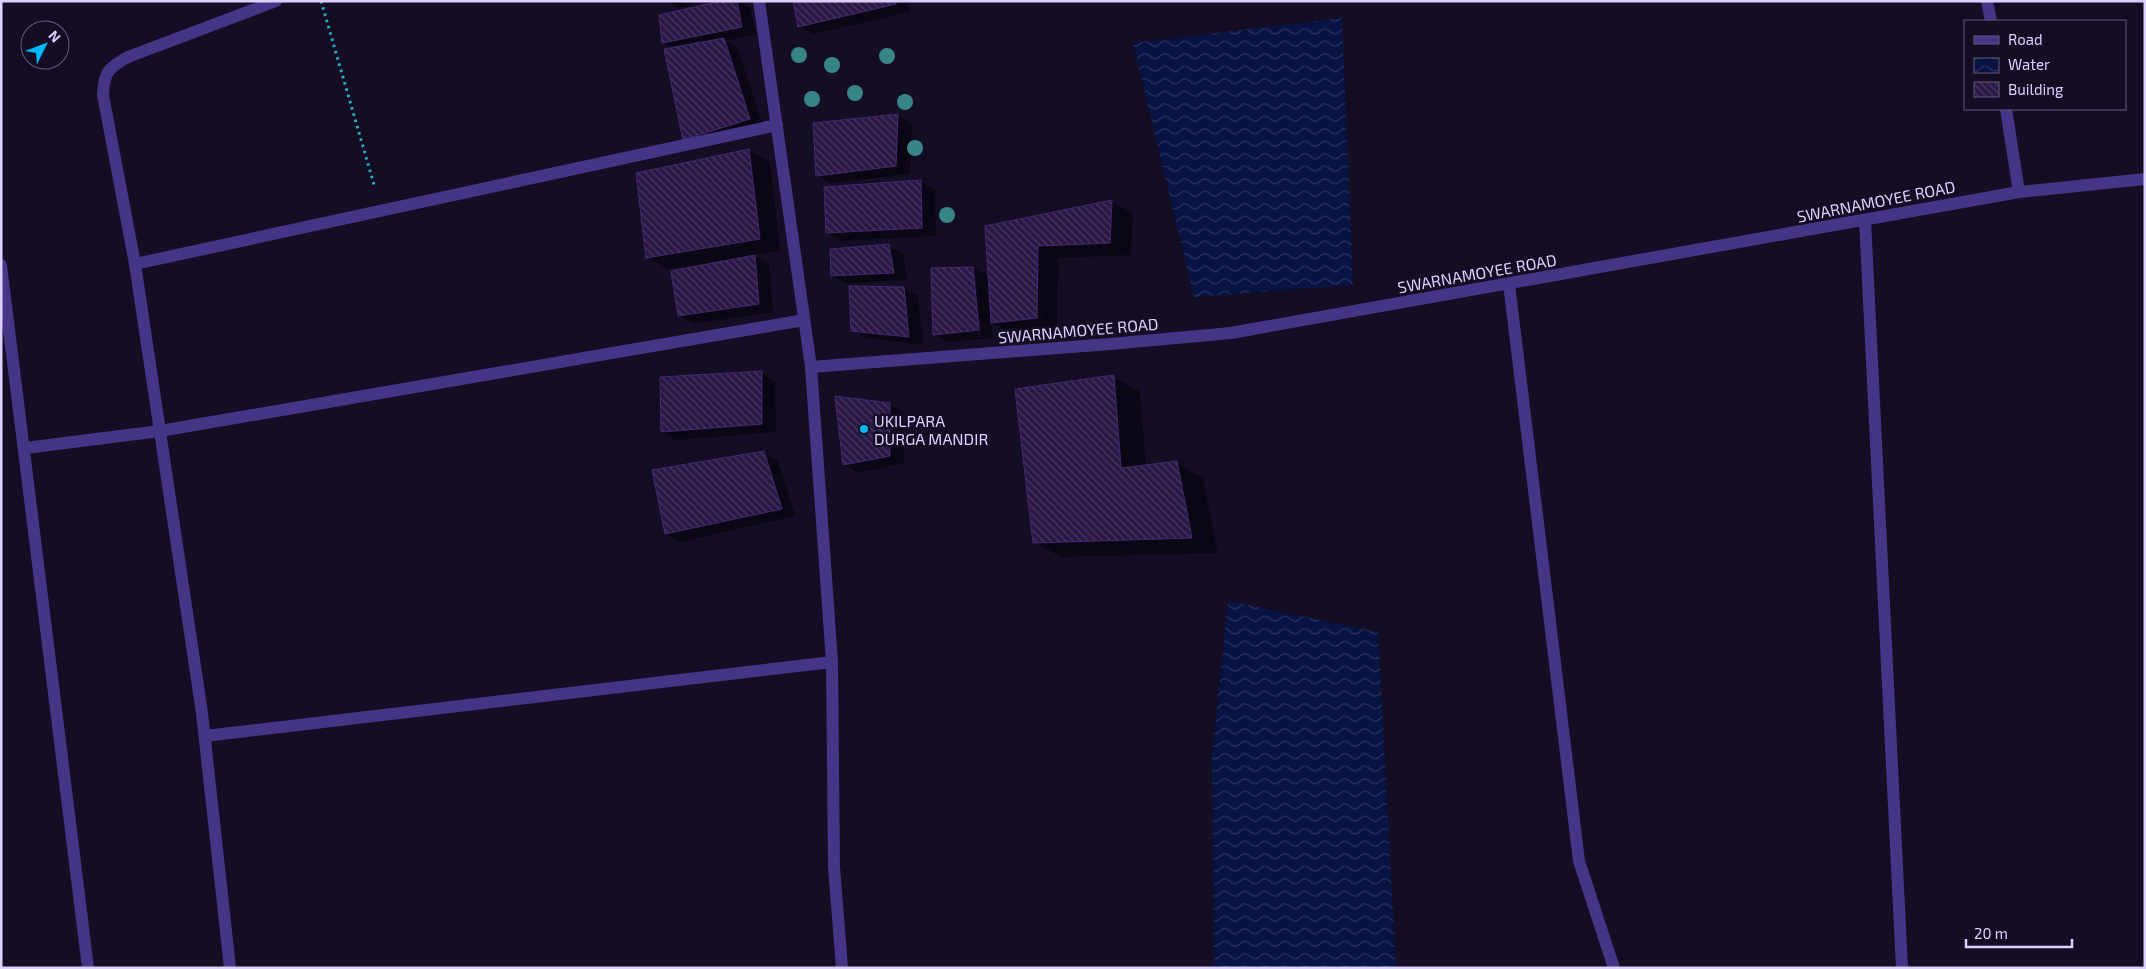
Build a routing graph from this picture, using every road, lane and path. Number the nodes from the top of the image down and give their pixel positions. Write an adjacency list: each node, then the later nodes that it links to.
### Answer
1 (276, 1): 12 (street)
2 (322, 1): 10 (path)
3 (759, 1): 7 (street)
4 (1987, 1): 5 (street)
5 (1991, 20)
6 (2006, 110): 9 (street)
7 (777, 125): 10 (street); 15 (street)
8 (2145, 179): 9 (street, SWARNAMOYEE ROAD)
9 (2019, 192): 11 (street, SWARNAMOYEE ROAD)
10 (381, 211): 12 (street)
11 (1865, 220): 14 (street, SWARNAMOYEE ROAD); 25 (street)
12 (135, 264): 17 (street)
13 (1, 265): 18 (street)
14 (1508, 284): 16 (street, SWARNAMOYEE ROAD); 24 (street)
15 (804, 320): 16 (street); 17 (street)
16 (811, 366): 19 (street)
17 (160, 431): 18 (street); 20 (street)
18 (25, 448): 21 (street)
19 (832, 662): 20 (street); 23 (street)
20 (205, 736): 22 (street)
21 (88, 968)
22 (230, 968)
23 (842, 968)
24 (1614, 968)
25 (1902, 968)

